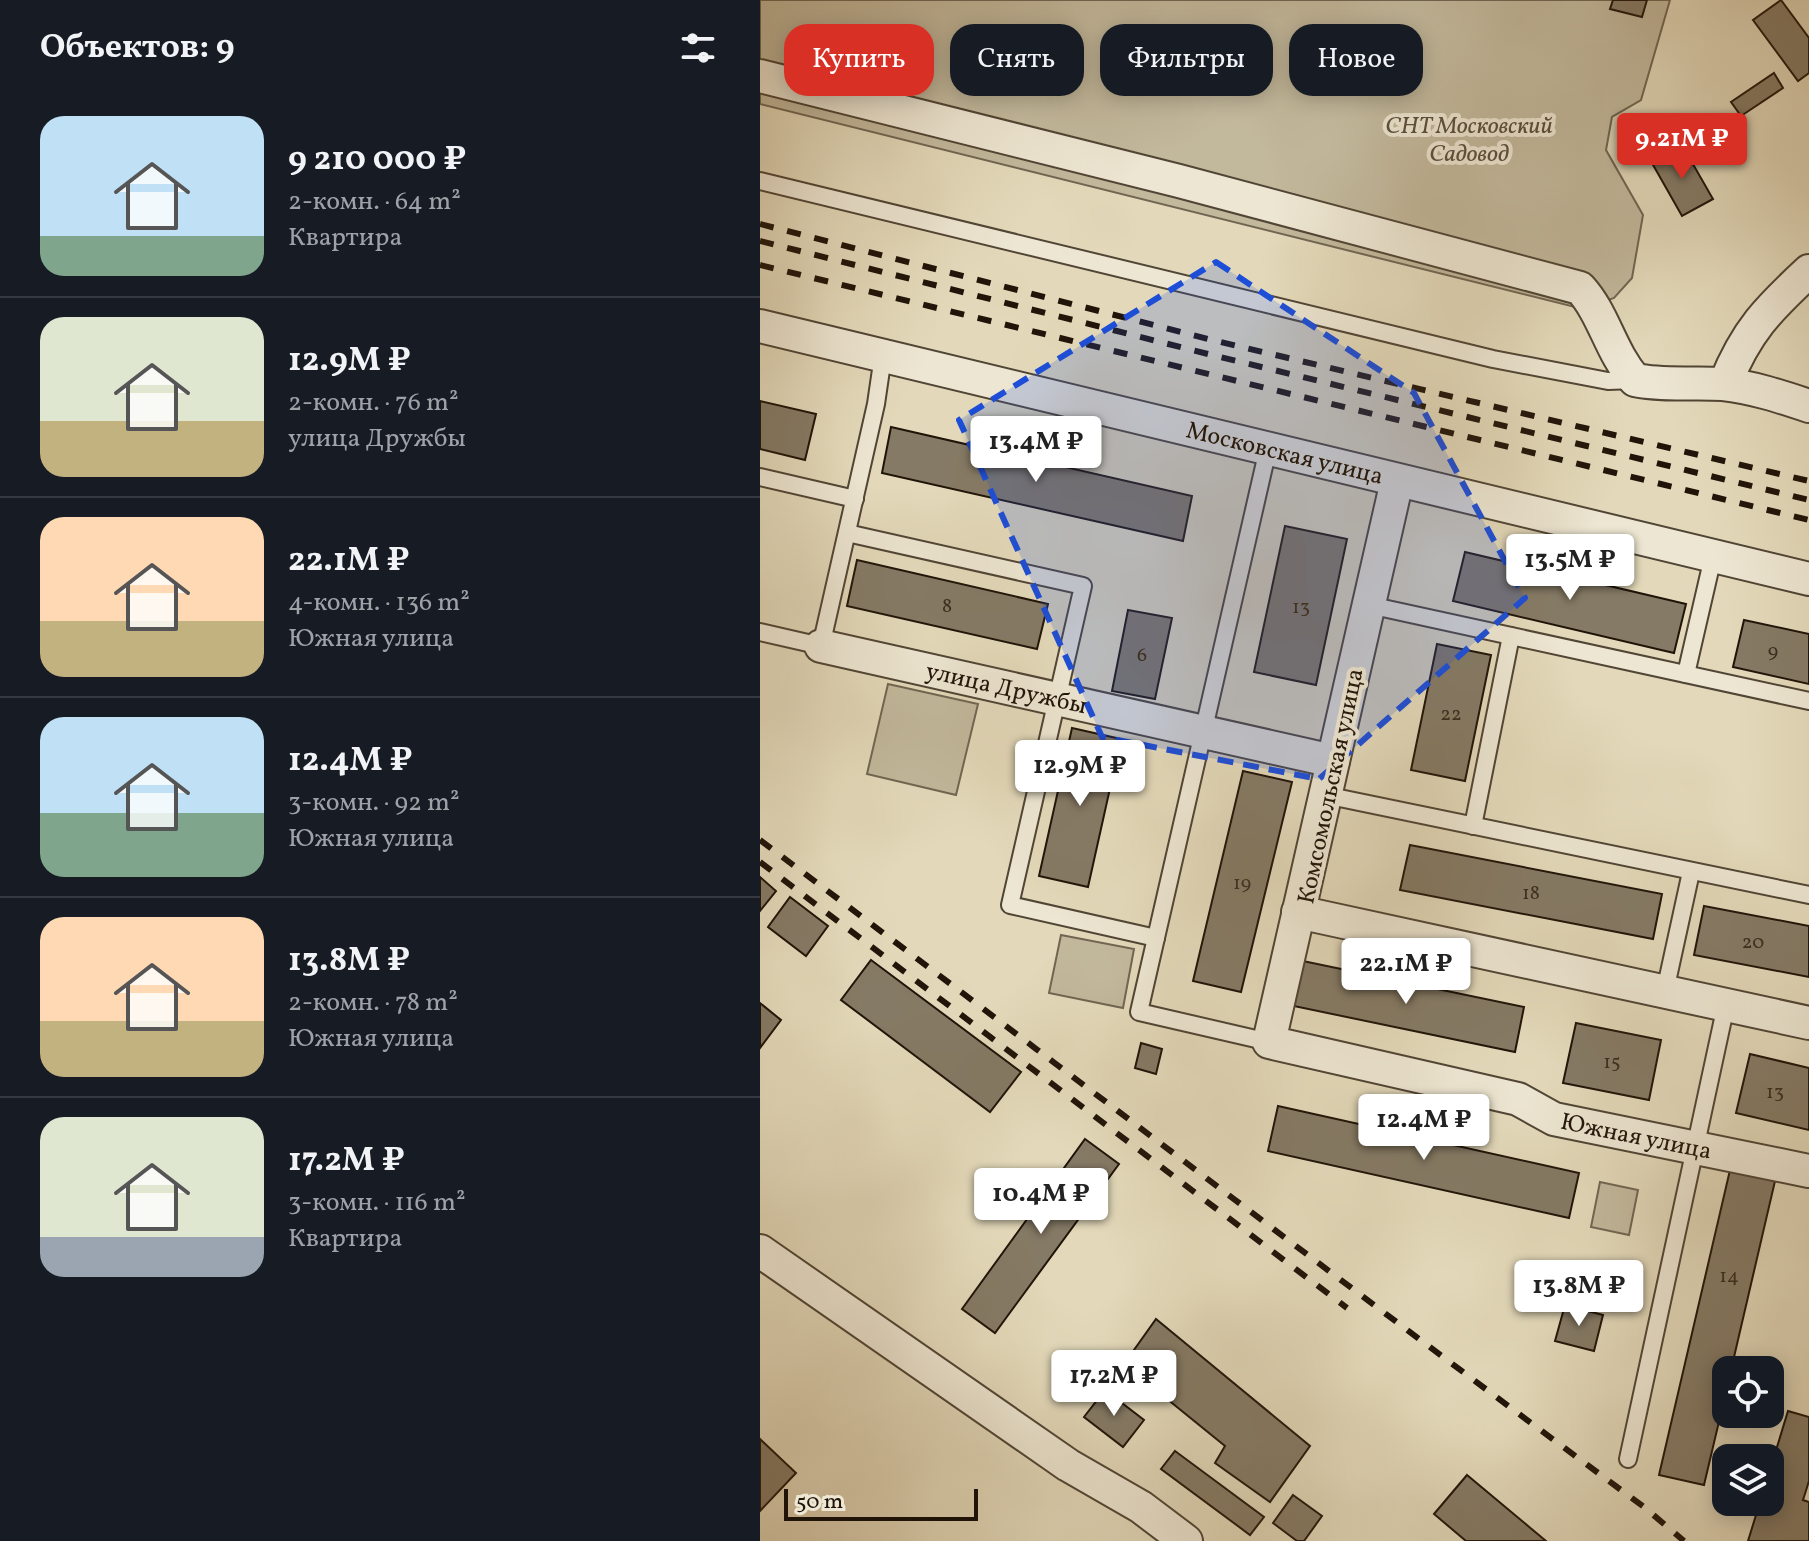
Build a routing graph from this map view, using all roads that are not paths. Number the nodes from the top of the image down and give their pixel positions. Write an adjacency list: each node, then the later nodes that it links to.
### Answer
1 (760, 76): 6 (street)
2 (760, 181): 6 (lane)
3 (1809, 271): 7 (street)
4 (760, 326): 5 (street, Московская улица)
5 (883, 356): 9 (street, Московская улица); 12 (lane)
6 (1635, 380): 7 (street)
7 (1725, 384): 8 (street)
8 (1809, 406)
9 (1268, 449): 11 (street, Московская улица); 23 (lane)
10 (760, 477): 12 (lane)
11 (1397, 481): 14 (street, Московская улица); 16 (street, Комсомольская улица)
12 (855, 499): 13 (lane)
13 (847, 533): 19 (lane); 21 (lane)
14 (1713, 557): 15 (street, Московская улица); 20 (lane)
15 (1809, 579)
16 (1369, 605): 18 (lane); 24 (street, Комсомольская улица)
17 (760, 632): 19 (lane)
18 (1511, 636): 20 (lane); 26 (lane)
19 (821, 646): 21 (street, улица Дружбы)
20 (1686, 674): 22 (lane)
21 (1057, 698): 23 (street, улица Дружбы); 30 (lane)
22 (1809, 701)
23 (1203, 732): 24 (street, улица Дружбы); 30 (lane)
24 (1333, 761): 25 (street, Комсомольская улица)
25 (1325, 795): 26 (lane); 29 (street, Комсомольская улица)
26 (1473, 826): 27 (lane)
27 (1691, 872): 28 (lane); 31 (lane)
28 (1809, 895)
29 (1298, 912): 31 (street, Комсомольская улица); 34 (street)
30 (1156, 938): 34 (lane)
31 (1665, 991): 32 (street, Комсомольская улица)
32 (1726, 1005): 33 (street, Комсомольская улица); 35 (lane)
33 (1809, 1023)
34 (1269, 1042): 35 (street, Южная улица)
35 (1695, 1148): 36 (street, Южная улица); 38 (lane)
36 (1809, 1171)
37 (760, 1251): 39 (street)
38 (1628, 1459)
39 (1186, 1541)

